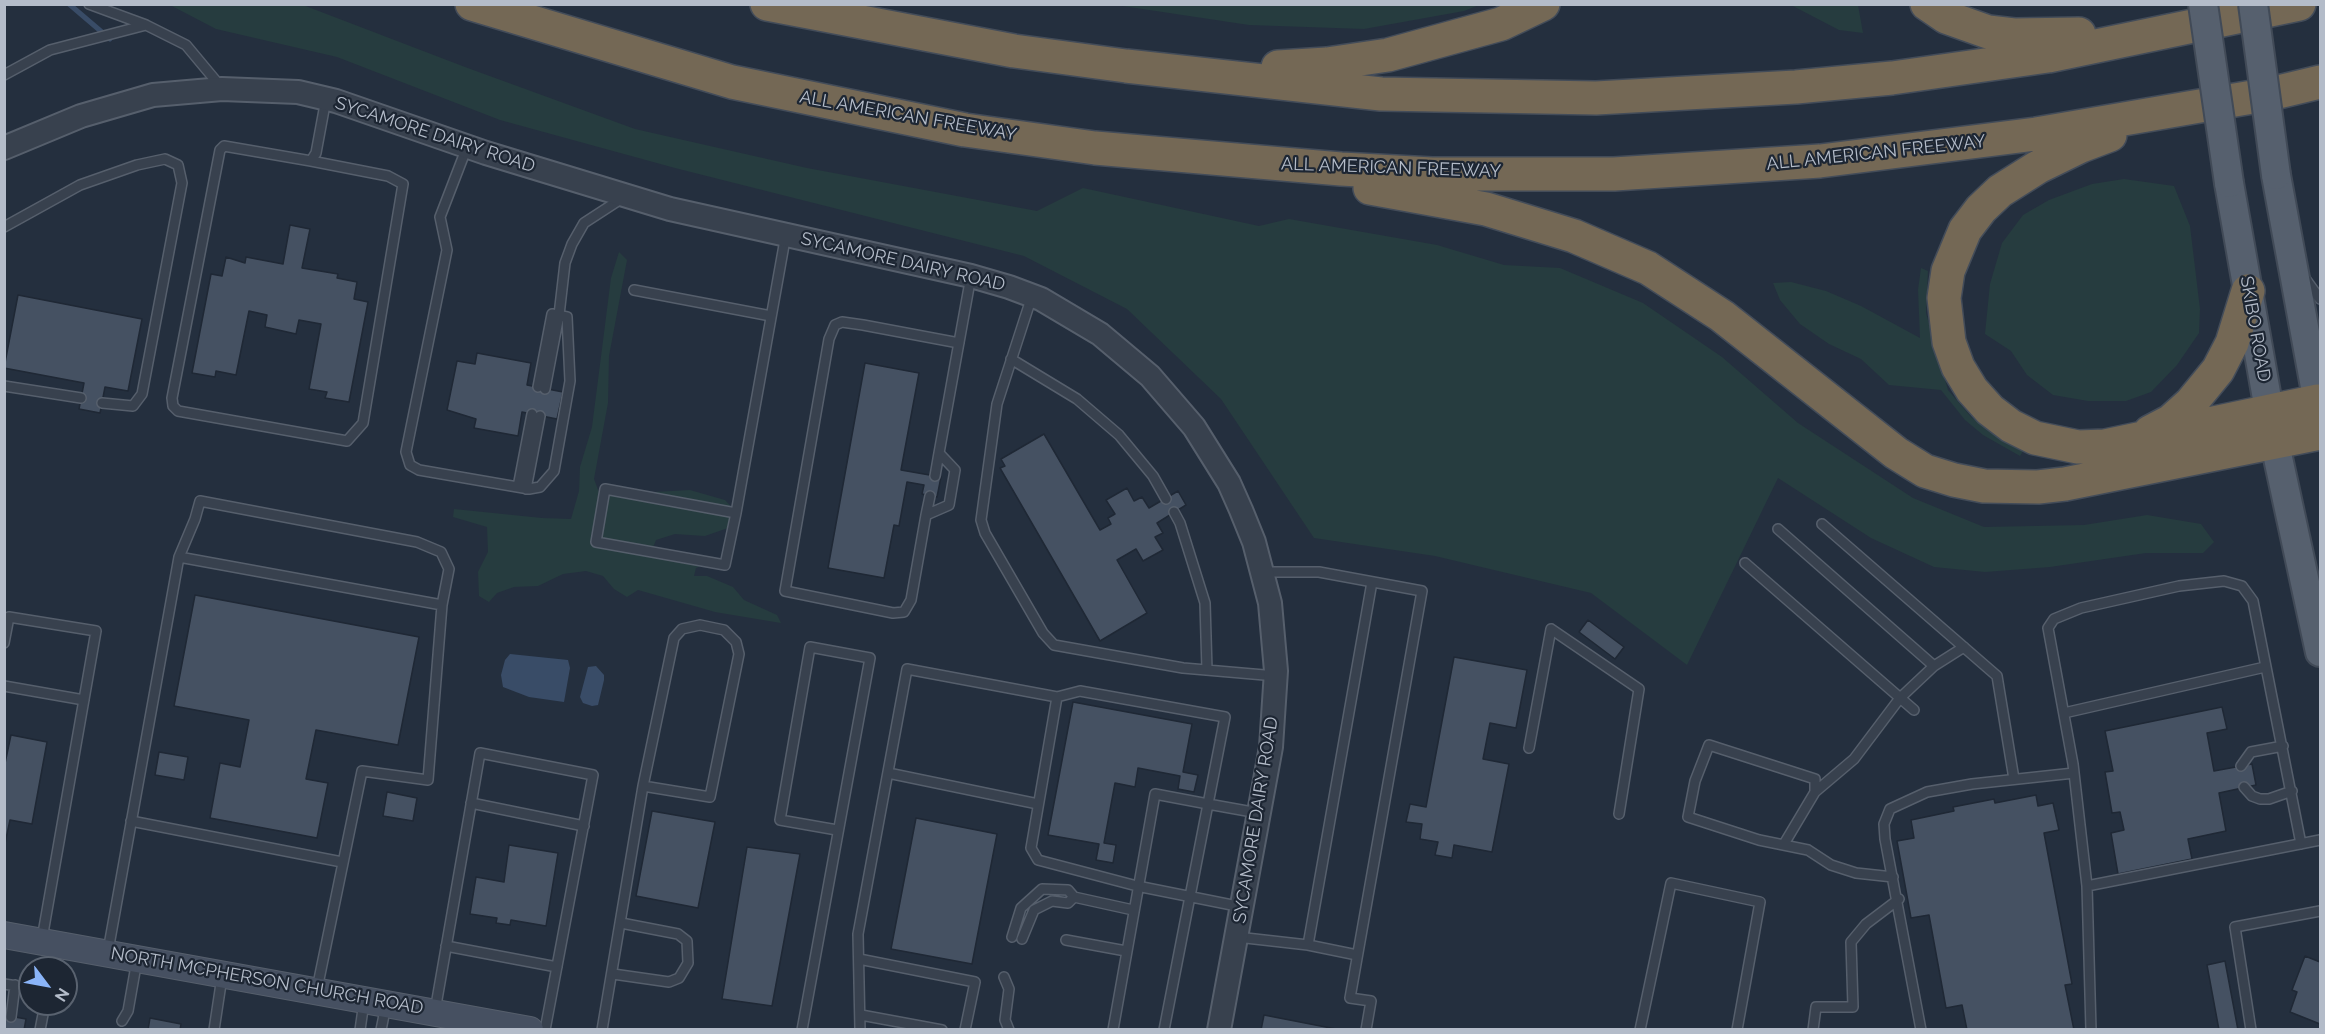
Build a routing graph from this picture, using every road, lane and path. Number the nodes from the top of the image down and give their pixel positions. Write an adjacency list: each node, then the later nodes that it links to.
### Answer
1 (89, 4): 9 (lane)
2 (472, 4): 19 (highway, ALL AMERICAN FREEWAY)
3 (767, 4): 11 (highway)
4 (1543, 4): 11 (highway)
5 (1927, 4): 10 (highway)
6 (2203, 4): 27 (main road, SKIBO ROAD, bridge)
7 (2253, 4): 24 (main road, bridge)
8 (2299, 4): 10 (highway)
9 (146, 25): 12 (lane); 14 (lane)
10 (2174, 32): 11 (highway)
11 (1126, 66)
12 (4, 75)
13 (2320, 82): 16 (highway, ALL AMERICAN FREEWAY)
14 (222, 89): 15 (street, SYCAMORE DAIRY ROAD); 18 (street, SYCAMORE DAIRY ROAD)
15 (326, 99): 17 (street, SYCAMORE DAIRY ROAD); 20 (lane)
16 (2185, 108): 19 (highway, ALL AMERICAN FREEWAY); 41 (highway)
17 (467, 147): 21 (street, SYCAMORE DAIRY ROAD); 44 (lane)
18 (4, 148)
19 (1164, 154): 40 (highway)
20 (311, 161): 20 (lane)
21 (626, 196): 23 (street, SYCAMORE DAIRY ROAD); 30 (lane)
22 (4, 227): 38 (lane)
23 (786, 234): 25 (street, SYCAMORE DAIRY ROAD); 31 (lane)
24 (2292, 260): 29 (lane); 37 (main road)
25 (971, 276): 28 (street, SYCAMORE DAIRY ROAD); 32 (lane)
26 (634, 290): 31 (lane)
27 (2248, 291): 40 (main road, SKIBO ROAD); 41 (highway)
28 (1032, 296): 33 (lane); 54 (street, SYCAMORE DAIRY ROAD)
29 (2320, 299)
30 (555, 314): 35 (lane); 44 (lane)
31 (771, 316): 48 (lane)
32 (959, 343): 42 (lane); 49 (lane)
33 (1011, 359): 46 (lane); 62 (lane)
34 (4, 386): 36 (lane)
35 (541, 388)
36 (81, 398)
37 (2319, 399): 40 (highway)
38 (102, 402)
39 (536, 415): 44 (lane)
40 (2272, 429): 41 (highway); 59 (main road, SKIBO ROAD)
41 (2131, 441)
42 (939, 453): 43 (lane); 49 (lane)
43 (935, 476)
44 (522, 488)
45 (930, 496): 49 (lane)
46 (1166, 499)
47 (1174, 512): 62 (lane)
48 (736, 513): 48 (lane)
49 (926, 515)
50 (1822, 524): 58 (lane)
51 (1778, 529): 60 (lane)
52 (178, 557): 56 (lane); 56 (lane); 85 (lane)
53 (1745, 563): 66 (lane)
54 (1263, 572): 55 (lane); 63 (street, SYCAMORE DAIRY ROAD)
55 (1372, 582): 107 (lane); 112 (lane)
56 (442, 605): 91 (lane)
57 (4, 643): 67 (lane)
58 (1964, 646): 60 (lane); 75 (lane)
59 (2320, 652)
60 (1934, 666): 66 (lane)
61 (2265, 667): 69 (lane); 69 (lane); 70 (lane)
62 (1208, 670): 63 (lane)
63 (1276, 676): 83 (street, SYCAMORE DAIRY ROAD)
64 (4, 686): 67 (lane)
65 (1057, 698): 73 (lane); 81 (lane); 82 (lane)
66 (1900, 698): 68 (lane); 79 (lane)
67 (84, 700): 109 (lane)
68 (1914, 710)
69 (2064, 712): 74 (lane)
70 (2283, 746): 72 (lane); 78 (lane)
71 (1529, 748): 84 (lane)
72 (2241, 766)
73 (888, 773): 81 (lane); 114 (lane)
74 (2074, 773): 75 (lane); 94 (lane)
75 (2013, 779): 92 (lane)
76 (642, 786): 76 (lane); 101 (lane)
77 (2244, 788): 78 (lane)
78 (2292, 791): 90 (lane)
79 (1815, 792): 89 (lane); 89 (lane)
80 (471, 803): 86 (lane); 86 (lane); 108 (lane)
81 (1038, 804): 93 (lane)
82 (1208, 804): 83 (lane); 93 (lane); 96 (lane)
83 (1259, 814): 98 (street, SYCAMORE DAIRY ROAD)
84 (1619, 814)
85 (131, 821): 91 (lane); 111 (lane)
86 (584, 826): 115 (lane)
87 (837, 830): 87 (lane); 134 (lane)
88 (2320, 840): 90 (lane)
89 (1784, 844): 92 (lane)
90 (2301, 844): 94 (lane)
91 (342, 862): 122 (lane)
92 (1893, 877): 97 (lane)
93 (1137, 886): 96 (lane); 99 (lane)
94 (2087, 886): 147 (lane)
95 (1074, 897): 99 (lane); 103 (lane); 105 (lane)
96 (1189, 897): 98 (lane); 140 (lane)
97 (1899, 899): 145 (lane); 146 (lane)
98 (1242, 907): 104 (street, SYCAMORE DAIRY ROAD)
99 (1133, 910): 110 (lane)
100 (2320, 911): 148 (lane)
101 (621, 922): 116 (lane); 116 (lane)
102 (4, 935): 109 (main road, NORTH MCPHERSON CHURCH ROAD)
103 (1012, 937)
104 (1237, 937): 107 (lane); 141 (street, SYCAMORE DAIRY ROAD)
105 (1022, 939)
106 (1066, 940): 110 (lane)
107 (1308, 945): 112 (lane)
108 (446, 946): 115 (lane); 124 (lane)
109 (50, 951): 111 (main road, NORTH MCPHERSON CHURCH ROAD)
110 (1126, 951): 139 (lane)
111 (107, 954): 113 (main road, NORTH MCPHERSON CHURCH ROAD)
112 (1357, 955): 142 (lane)
113 (137, 959): 117 (main road, NORTH MCPHERSON CHURCH ROAD); 127 (lane)
114 (859, 959): 125 (lane); 137 (lane)
115 (557, 967): 132 (lane)
116 (613, 974): 133 (lane)
117 (223, 975): 122 (main road, NORTH MCPHERSON CHURCH ROAD); 128 (lane)
118 (1004, 977): 121 (lane)
119 (1015, 979): 121 (lane)
120 (7, 986): 126 (lane)
121 (1009, 989): 138 (lane)
122 (316, 991): 123 (main road, NORTH MCPHERSON CHURCH ROAD)
123 (376, 1001): 124 (main road, NORTH MCPHERSON CHURCH ROAD); 129 (lane); 130 (lane)
124 (435, 1011): 131 (main road, NORTH MCPHERSON CHURCH ROAD)
125 (861, 1015): 135 (lane); 136 (lane)
126 (11, 1017)
127 (122, 1021)
128 (214, 1029)
129 (360, 1029)
130 (381, 1029)
131 (530, 1029)
132 (545, 1029)
133 (602, 1029)
134 (802, 1029)
135 (860, 1029)
136 (942, 1029)
137 (965, 1029)
138 (1009, 1029)
139 (1113, 1029)
140 (1164, 1029)
141 (1219, 1029)
142 (1366, 1029)
143 (1640, 1029): 144 (lane)
144 (1737, 1029)
145 (1813, 1029)
146 (1921, 1029)
147 (2091, 1029)
148 (2251, 1029)

